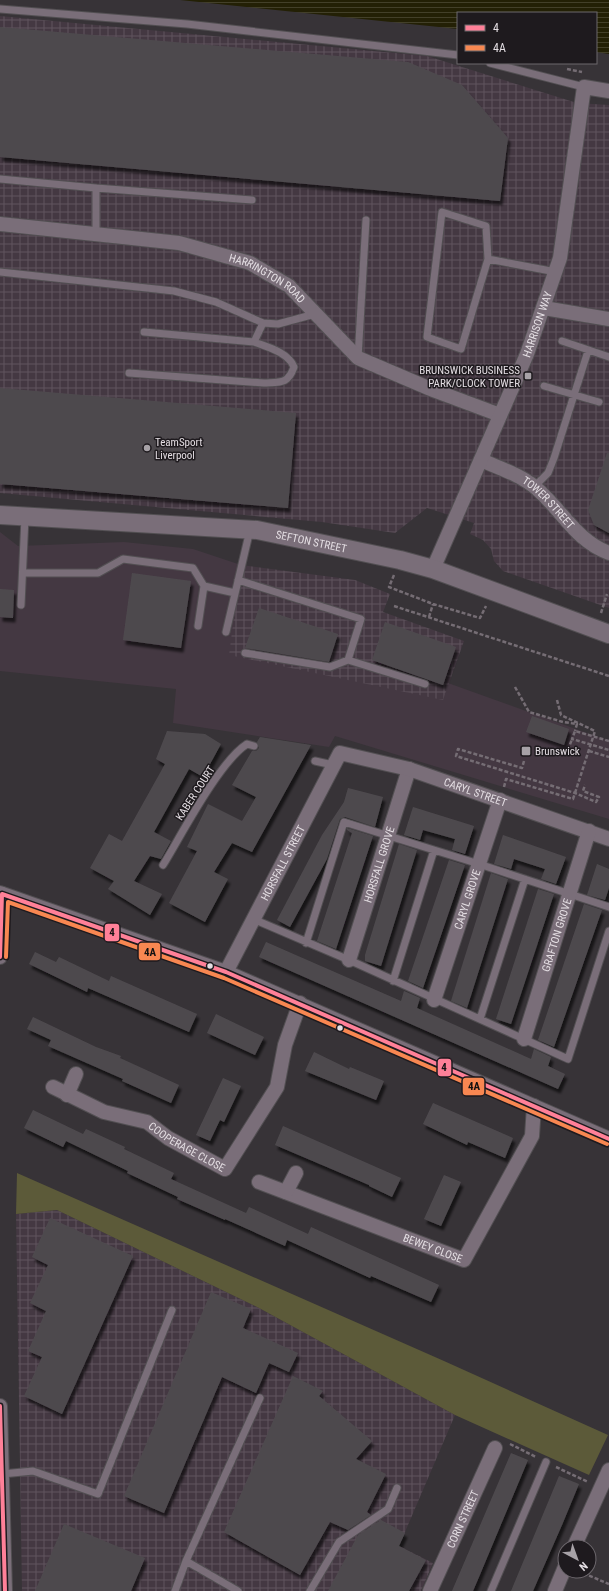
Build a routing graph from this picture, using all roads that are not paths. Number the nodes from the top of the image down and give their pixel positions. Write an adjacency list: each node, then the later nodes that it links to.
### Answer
1 (0, 9): 2 (lane)
2 (457, 55)
3 (494, 64): 4 (lane)
4 (584, 87): 5 (street); 14 (street, HARRISON WAY)
5 (609, 91)
6 (0, 178): 7 (lane)
7 (96, 188): 8 (lane); 11 (lane)
8 (252, 200)
9 (366, 220): 24 (lane)
10 (0, 224): 11 (street, HARRINGTON ROAD)
11 (96, 235): 16 (street, HARRINGTON ROAD)
12 (488, 259): 12 (lane); 14 (lane)
13 (0, 272): 18 (lane)
14 (556, 272): 15 (street, HARRISON WAY)
15 (544, 308): 17 (street); 29 (street, HARRISON WAY)
16 (315, 314): 18 (lane); 24 (street, HARRINGTON ROAD)
17 (609, 319)
18 (263, 323): 21 (lane)
19 (144, 332): 21 (lane)
20 (562, 341): 22 (lane)
21 (254, 342): 25 (lane)
22 (588, 351): 23 (lane); 27 (lane)
23 (609, 357)
24 (358, 358): 29 (street, HARRINGTON ROAD)
25 (129, 373)
26 (544, 386): 27 (lane)
27 (573, 395): 28 (lane); 31 (lane)
28 (599, 402)
29 (500, 415): 30 (street, HARRISON WAY)
30 (481, 460): 31 (street, TOWER STREET); 36 (street, HARRISON WAY)
31 (535, 486): 35 (street, TOWER STREET)
32 (0, 515): 33 (street, SEFTON STREET)
33 (25, 516): 34 (street, SEFTON STREET); 37 (lane)
34 (250, 530): 36 (street, SEFTON STREET); 38 (lane)
35 (609, 553)
36 (433, 569): 44 (street, SEFTON STREET)
37 (23, 573): 39 (lane); 41 (lane)
38 (238, 580): 40 (lane); 46 (lane)
39 (204, 586): 40 (lane); 42 (lane)
40 (235, 593): 43 (lane)
41 (21, 605)
42 (198, 626)
43 (226, 632)
44 (609, 634)
45 (245, 653): 46 (lane)
46 (348, 660): 47 (lane)
47 (425, 684)
48 (254, 746): 58 (lane, KABER COURT)
49 (337, 759): 50 (lane); 51 (street, CARYL STREET); 63 (street, HORSFALL STREET)
50 (315, 760)
51 (409, 769): 52 (street, CARYL STREET); 54 (street, HORSFALL GROVE)
52 (500, 800): 53 (street, CARYL STREET); 57 (street, CARYL GROVE)
53 (589, 831): 55 (street, CARYL STREET); 61 (street, GRAFTON GROVE)
54 (387, 836): 56 (lane); 65 (lane); 67 (street, HORSFALL GROVE)
55 (609, 839)
56 (434, 850): 57 (lane); 69 (lane)
57 (479, 864): 59 (lane); 70 (street, CARYL GROVE)
58 (163, 865)
59 (525, 879): 61 (lane); 72 (lane)
60 (1, 893): 66 (street); 68 (street)
61 (570, 894): 62 (lane); 73 (street, GRAFTON GROVE)
62 (609, 907)
63 (253, 919): 65 (lane); 68 (street, HORSFALL STREET)
64 (609, 931): 73 (lane)
65 (306, 943): 67 (lane)
66 (0, 957)
67 (349, 960): 69 (lane)
68 (226, 972): 71 (street)
69 (393, 981): 70 (lane)
70 (434, 1000): 72 (lane)
71 (300, 1003): 76 (street, COOPERAGE CLOSE); 77 (street)
72 (480, 1019): 73 (lane)
73 (524, 1039)
74 (76, 1074): 76 (street)
75 (53, 1087): 76 (street, COOPERAGE CLOSE)
76 (67, 1094)
77 (534, 1106): 78 (street); 81 (street, BEWEY CLOSE)
78 (609, 1139)
79 (296, 1173): 81 (street)
80 (259, 1182): 81 (street, BEWEY CLOSE)
81 (286, 1192)
82 (172, 1310): 88 (lane)
83 (260, 1398): 91 (lane)
84 (0, 1406): 88 (street)
85 (495, 1448): 97 (street, CORN STREET)
86 (546, 1462): 98 (lane)
87 (609, 1470): 90 (street)
88 (2, 1474): 93 (street)
89 (397, 1488): 96 (lane)
90 (578, 1539)
91 (186, 1561): 94 (lane); 95 (lane)
92 (560, 1579): 99 (street)
93 (5, 1591)
94 (175, 1591)
95 (238, 1591)
96 (310, 1591)
97 (430, 1591)
98 (491, 1591)
99 (555, 1591)

